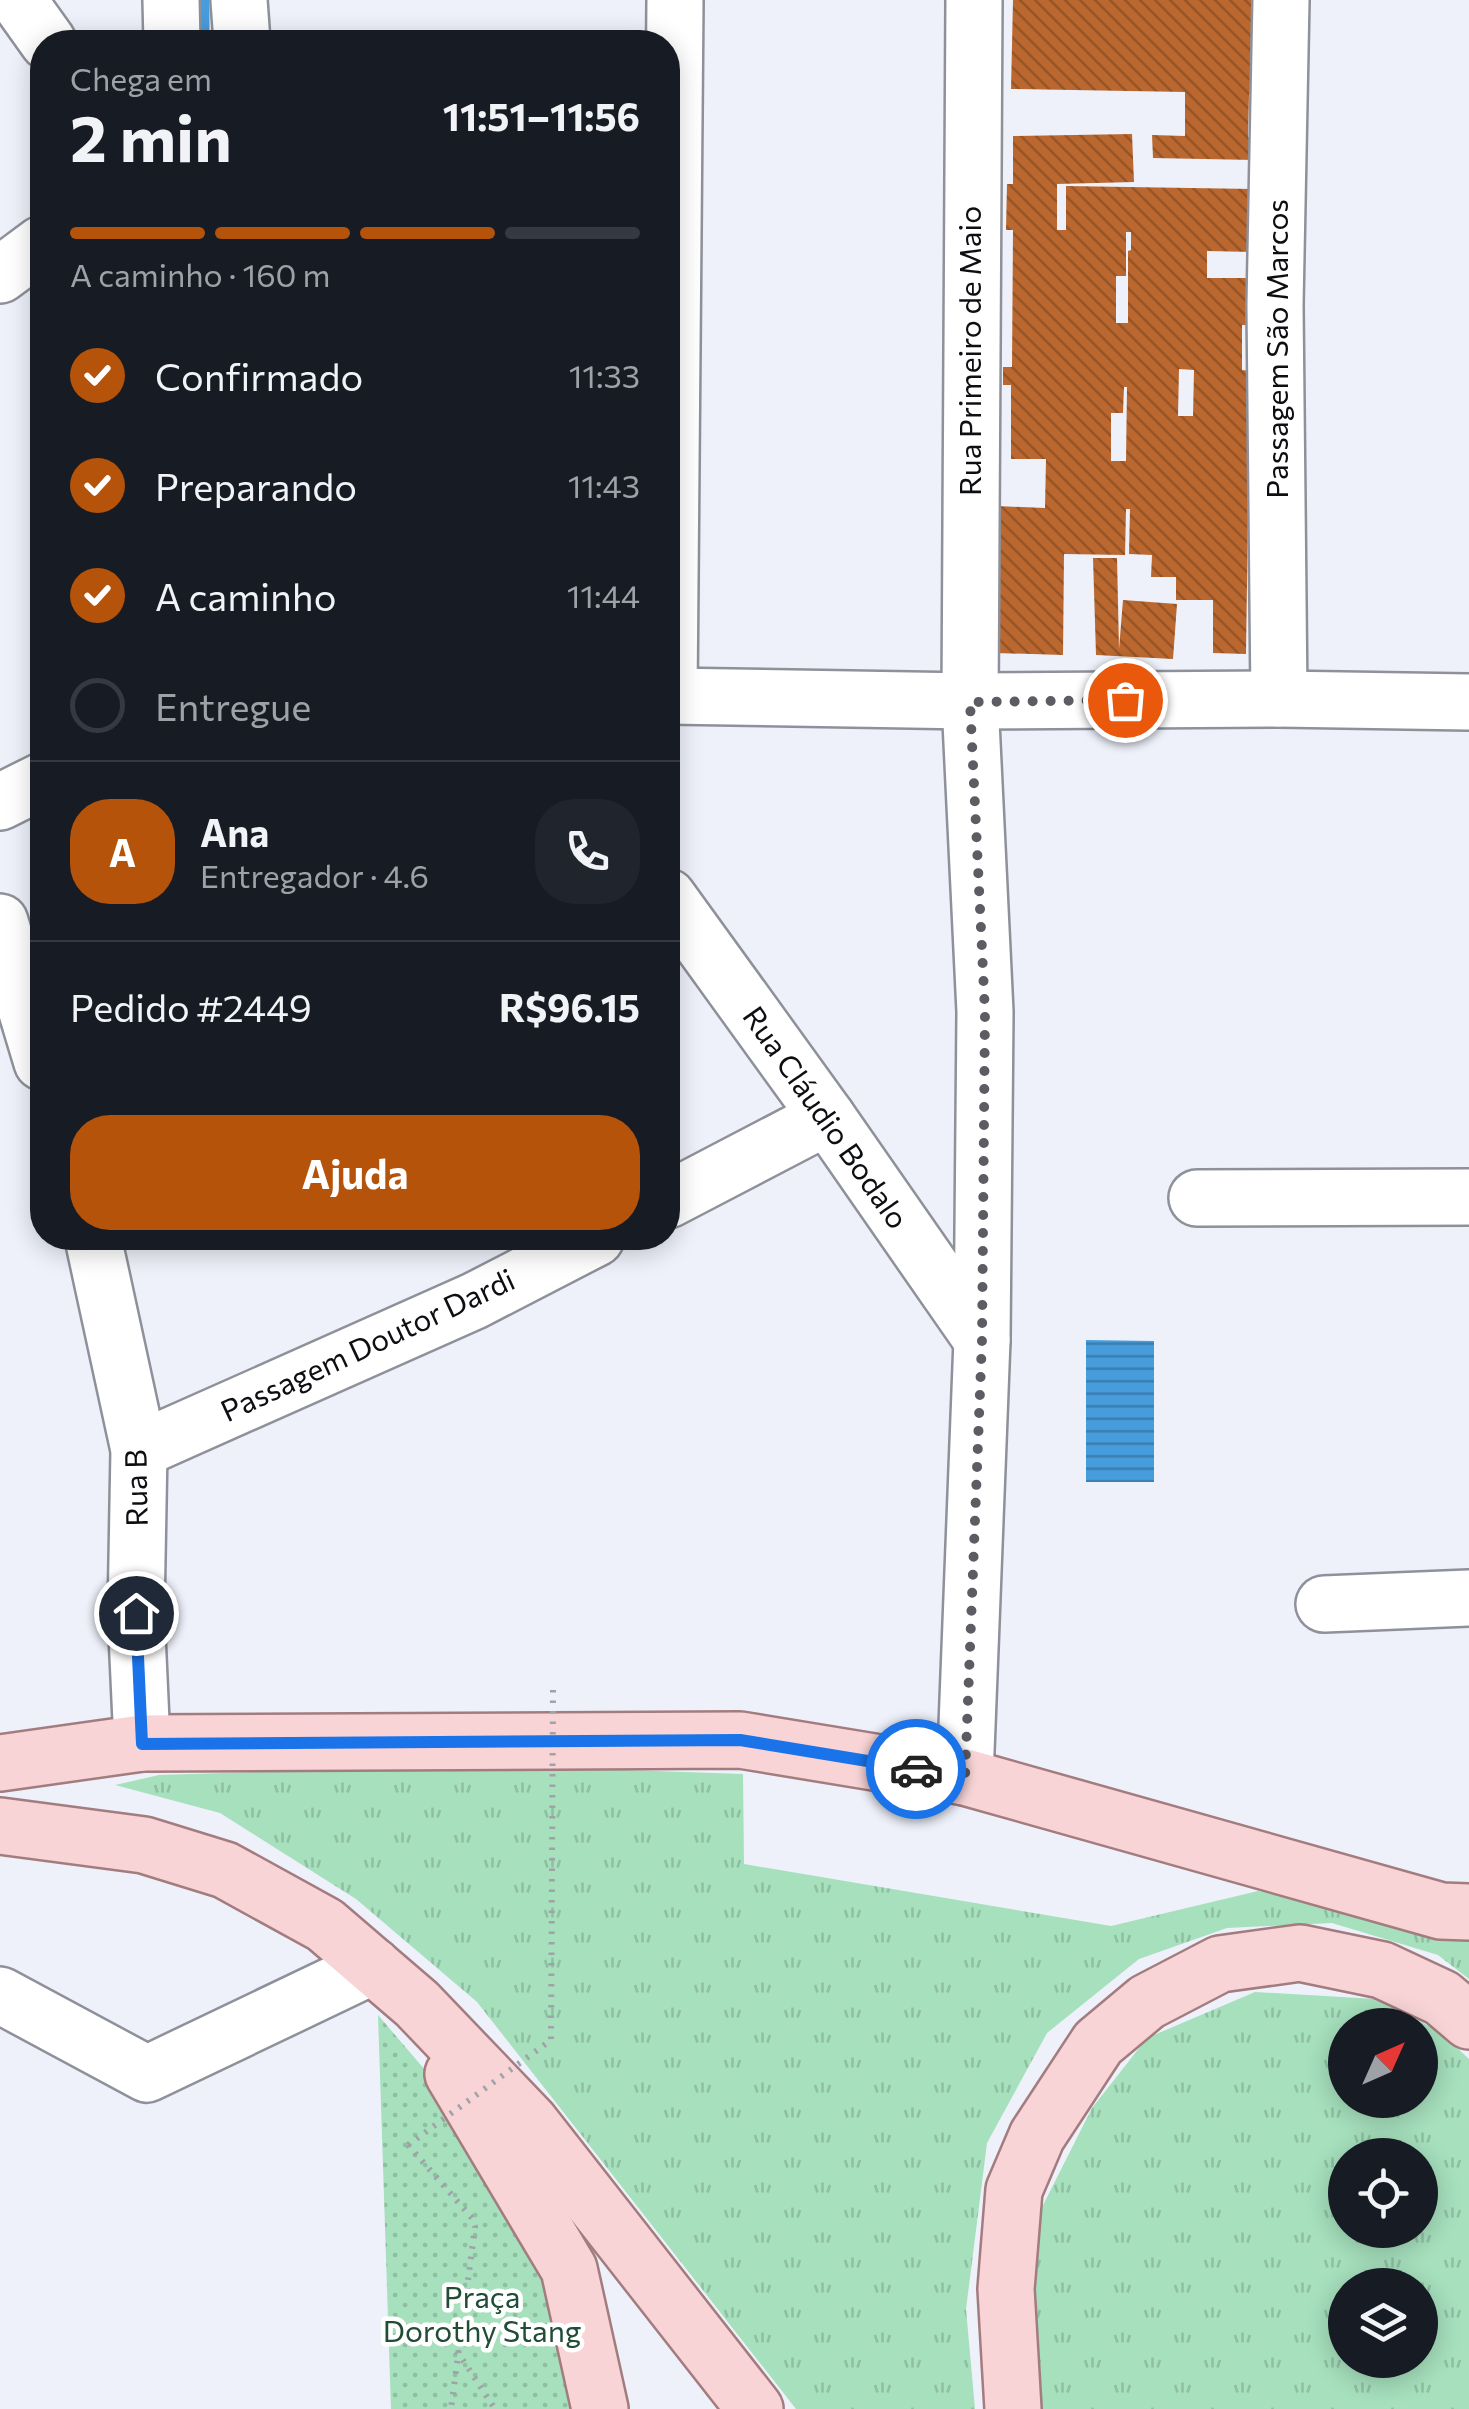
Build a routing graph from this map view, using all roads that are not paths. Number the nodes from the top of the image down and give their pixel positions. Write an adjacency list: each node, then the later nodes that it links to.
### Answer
1 (18, 0): 7 (street)
2 (171, 0): 8 (street)
3 (239, 0): 9 (street)
4 (675, 0): 10 (street)
5 (974, 0): 15 (street, Rua Primeiro de Maio)
6 (1281, 0): 14 (street, Passagem São Marcos)
7 (39, 30)
8 (172, 30)
9 (241, 30)
10 (675, 30)
11 (30, 253): 12 (street)
12 (0, 275)
13 (680, 696): 15 (street)
14 (1280, 699): 15 (street); 16 (street)
15 (970, 702): 28 (street, Rua Primeiro de Maio)
16 (1469, 702)
17 (30, 787): 18 (street)
18 (0, 802)
19 (0, 922): 21 (street)
20 (684, 951): 22 (street, Rua Cláudio Bodalo)
21 (30, 1012)
22 (827, 1117): 23 (street); 28 (street, Rua Cláudio Bodalo)
23 (680, 1194)
24 (1469, 1197): 25 (street)
25 (1197, 1198)
26 (109, 1250): 29 (street, Rua B)
27 (573, 1250): 29 (street, Passagem Doutor Dardi)
28 (982, 1340): 34 (street, Rua Primeiro de Maio)
29 (139, 1450): 32 (street, Rua B)
30 (1469, 1598): 31 (street)
31 (1324, 1604)
32 (142, 1744): 33 (main road); 34 (main road)
33 (0, 1763)
34 (965, 1777): 36 (main road)
35 (0, 1826): 37 (main road)
36 (1469, 1912)
37 (373, 1966): 38 (street); 39 (main road)
38 (0, 1995)
39 (417, 2004): 41 (main road); 42 (main road)
40 (1469, 2021): 43 (main road)
41 (600, 2409)
42 (755, 2409)
43 (1013, 2409)

